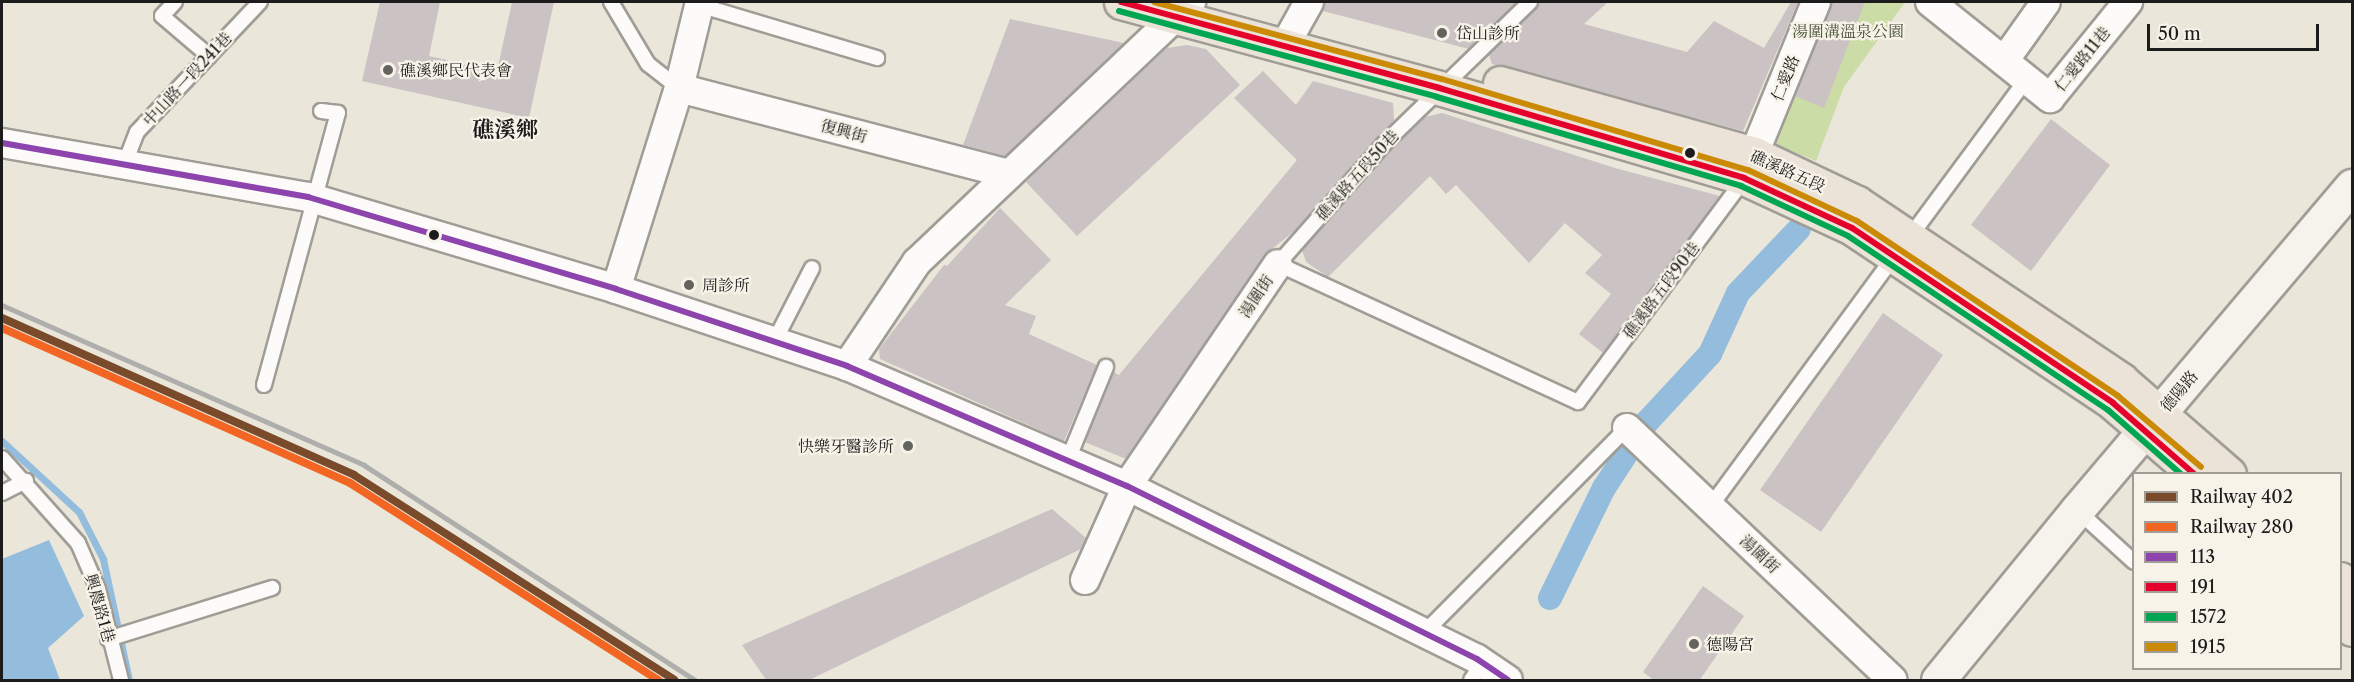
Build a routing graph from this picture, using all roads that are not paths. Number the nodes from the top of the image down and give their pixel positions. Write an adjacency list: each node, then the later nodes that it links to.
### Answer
1 (175, 2): 13 (lane)
2 (260, 2): 13 (lane, 中山路一段241巷)
3 (611, 2): 18 (lane)
4 (1121, 2): 11 (main road, 礁溪路五段)
5 (1530, 2): 16 (lane, 礁溪路五段50巷)
6 (1816, 2): 22 (street, 仁愛路)
7 (1930, 2): 15 (street, 仁愛路11巷)
8 (2046, 2): 15 (street)
9 (2128, 2): 17 (street, 仁愛路11巷)
10 (699, 3): 14 (lane); 18 (street)
11 (1190, 6): 12 (main road, 礁溪路五段); 23 (street)
12 (1296, 24): 16 (main road, 礁溪路五段)
13 (209, 56): 21 (lane, 中山路一段241巷)
14 (878, 58)
15 (2004, 61): 17 (street, 仁愛路11巷)
16 (1448, 79): 22 (main road, 礁溪路五段); 27 (lane, 礁溪路五段50巷)
17 (2026, 80): 26 (lane)
18 (679, 88): 23 (street, 復興街); 29 (street)
19 (321, 111): 25 (lane)
20 (2, 143): 21 (street)
21 (125, 163): 25 (street)
22 (1749, 166): 26 (main road, 礁溪路五段); 34 (lane, 礁溪路五段90巷)
23 (1009, 174): 31 (street)
24 (2352, 186): 35 (street, 德陽路)
25 (312, 198): 29 (street); 33 (lane)
26 (1901, 248): 35 (main road, 礁溪路五段); 44 (lane)
27 (1278, 264): 34 (lane, 湯圍街); 42 (street, 湯圍街)
28 (812, 268): 30 (lane)
29 (616, 289): 30 (street)
30 (774, 342): 31 (street)
31 (847, 366): 38 (street)
32 (1106, 367): 38 (lane)
33 (264, 385)
34 (1578, 402)
35 (2154, 420): 39 (main road, 礁溪路五段); 40 (main road, 礁溪路五段); 45 (street, 德陽路)
36 (1627, 428): 44 (street, 湯圍街); 51 (lane)
37 (2, 458): 41 (lane, 興農路1巷)
38 (1067, 462): 42 (street)
39 (2193, 472)
40 (2226, 472)
41 (26, 481): 43 (lane); 52 (lane, 興農路1巷)
42 (1127, 486): 47 (street, 湯圍街); 51 (street)
43 (2, 493)
44 (1710, 507): 56 (street, 湯圍街)
45 (2077, 510): 46 (lane); 57 (street, 德陽路)
46 (2132, 561)
47 (1085, 580)
48 (272, 588): 52 (lane)
49 (2342, 616): 50 (main road)
50 (2352, 629)
51 (1424, 633): 53 (street)
52 (108, 639): 54 (lane, 興農路1巷)
53 (1476, 672): 55 (street)
54 (121, 681)
55 (1508, 681)
56 (1893, 681)
57 (1938, 681)

